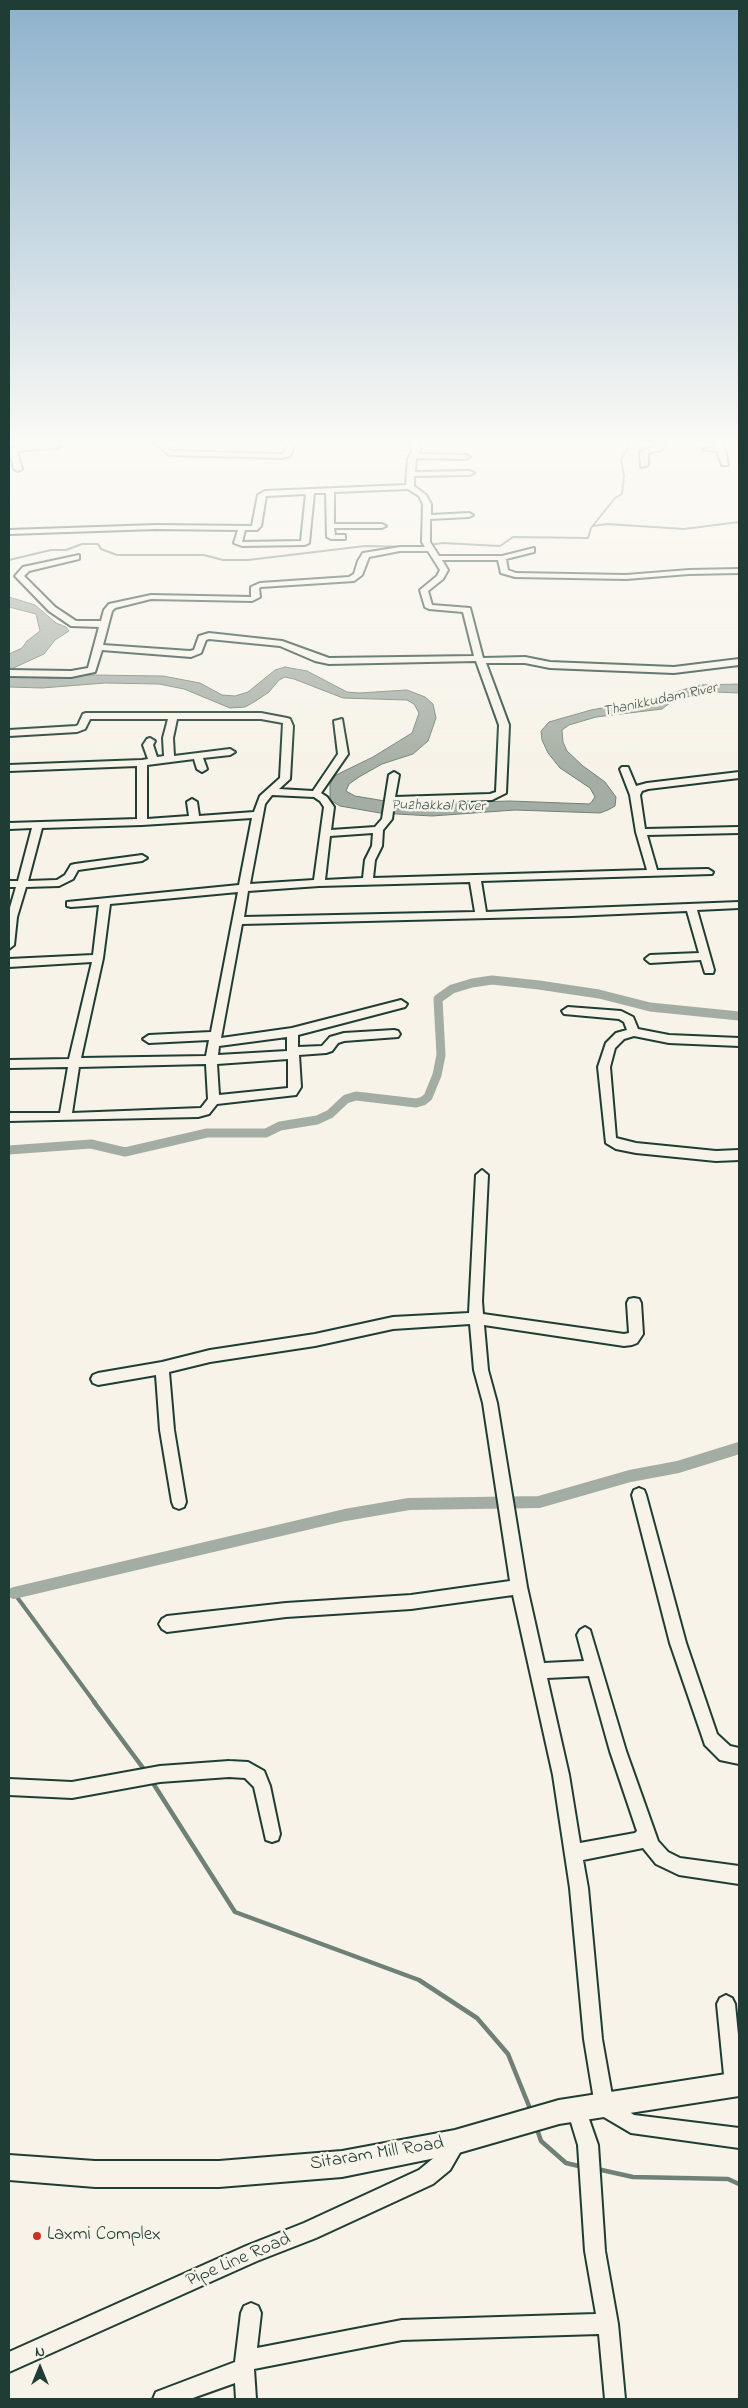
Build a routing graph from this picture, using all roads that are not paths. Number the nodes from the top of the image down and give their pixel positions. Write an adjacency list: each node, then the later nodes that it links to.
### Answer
1 (374, 553): 8 (street)
2 (434, 553): 5 (street)
3 (519, 553): 6 (street)
4 (76, 557): 8 (street)
5 (437, 558): 6 (street); 10 (street)
6 (502, 558): 7 (street)
7 (739, 571)
8 (104, 624): 9 (street)
9 (98, 647): 10 (street); 12 (street)
10 (480, 659): 11 (street); 31 (street)
11 (739, 662)
12 (9, 673)
13 (173, 716): 15 (street); 19 (street); 27 (street)
14 (339, 721): 28 (street)
15 (9, 733)
16 (150, 741): 20 (street)
17 (230, 752): 18 (street)
18 (196, 756): 19 (street); 24 (street)
19 (169, 759): 20 (street)
20 (153, 760): 21 (street)
21 (142, 763): 22 (street); 34 (street)
22 (9, 768)
23 (625, 768): 29 (street)
24 (202, 769)
25 (394, 775): 31 (street)
26 (739, 775): 29 (street)
27 (270, 792): 28 (street); 32 (street)
28 (316, 794): 40 (street)
29 (635, 795): 39 (street)
30 (192, 802): 33 (street)
31 (390, 802): 37 (street)
32 (258, 815): 33 (street); 49 (street)
33 (194, 818): 34 (street)
34 (142, 822): 36 (street)
35 (9, 826): 36 (street)
36 (37, 827): 48 (street)
37 (378, 830): 40 (street); 45 (street)
38 (739, 830): 39 (street)
39 (641, 832): 43 (street)
40 (325, 833): 46 (street)
41 (142, 858): 48 (street)
42 (708, 872): 43 (street)
43 (653, 873): 44 (street)
44 (475, 879): 45 (street); 54 (street)
45 (368, 882): 46 (street)
46 (319, 883): 49 (street)
47 (9, 884): 48 (street)
48 (22, 884): 55 (street)
49 (244, 888): 50 (street); 56 (street)
50 (105, 901): 51 (street); 59 (street)
51 (70, 904)
52 (739, 905): 53 (street)
53 (691, 906): 54 (street); 58 (street)
54 (480, 915): 56 (street)
55 (11, 917): 57 (street)
56 (237, 921): 69 (street)
57 (9, 946)
58 (705, 956): 60 (street); 62 (street)
59 (98, 958): 61 (street); 74 (street)
60 (650, 959)
61 (9, 963)
62 (709, 970)
63 (401, 1004): 65 (street)
64 (568, 1011): 66 (street)
65 (292, 1032): 69 (street); 71 (street)
66 (634, 1032): 70 (street); 78 (street)
67 (394, 1034): 71 (street)
68 (149, 1039): 69 (street)
69 (214, 1040): 72 (street)
70 (739, 1042)
71 (293, 1053): 72 (street); 75 (street)
72 (210, 1060): 74 (street); 75 (street)
73 (9, 1064): 74 (street)
74 (74, 1064): 77 (street)
75 (214, 1100): 77 (street)
76 (9, 1117): 77 (street)
77 (65, 1117)
78 (739, 1155)
79 (482, 1175): 81 (street)
80 (634, 1302): 81 (street)
81 (475, 1318): 82 (street); 86 (street)
82 (162, 1368): 83 (street); 85 (street)
83 (98, 1379)
84 (639, 1495): 91 (street)
85 (179, 1502)
86 (519, 1587): 87 (street); 90 (street)
87 (167, 1624)
88 (585, 1635): 89 (street)
89 (594, 1668): 90 (street); 94 (street)
90 (537, 1671): 95 (street)
91 (739, 1756)
92 (9, 1787): 93 (street)
93 (272, 1834)
94 (646, 1834): 95 (street); 96 (street)
95 (573, 1852): 99 (street)
96 (739, 1875)
97 (726, 2004): 98 (street)
98 (736, 2085): 99 (main road, Sitaram Mill Road)
99 (604, 2106): 100 (main road, Sitaram Mill Road); 101 (street)
100 (567, 2111): 102 (main road, Sitaram Mill Road); 105 (street)
101 (739, 2138)
102 (455, 2142): 103 (main road, Sitaram Mill Road); 106 (street, Pipe Line Road)
103 (9, 2168)
104 (251, 2313): 107 (street)
105 (608, 2324): 107 (street); 110 (street)
106 (9, 2362)
107 (244, 2365): 108 (street); 109 (street)
108 (163, 2399)
109 (246, 2399)
110 (615, 2399)

